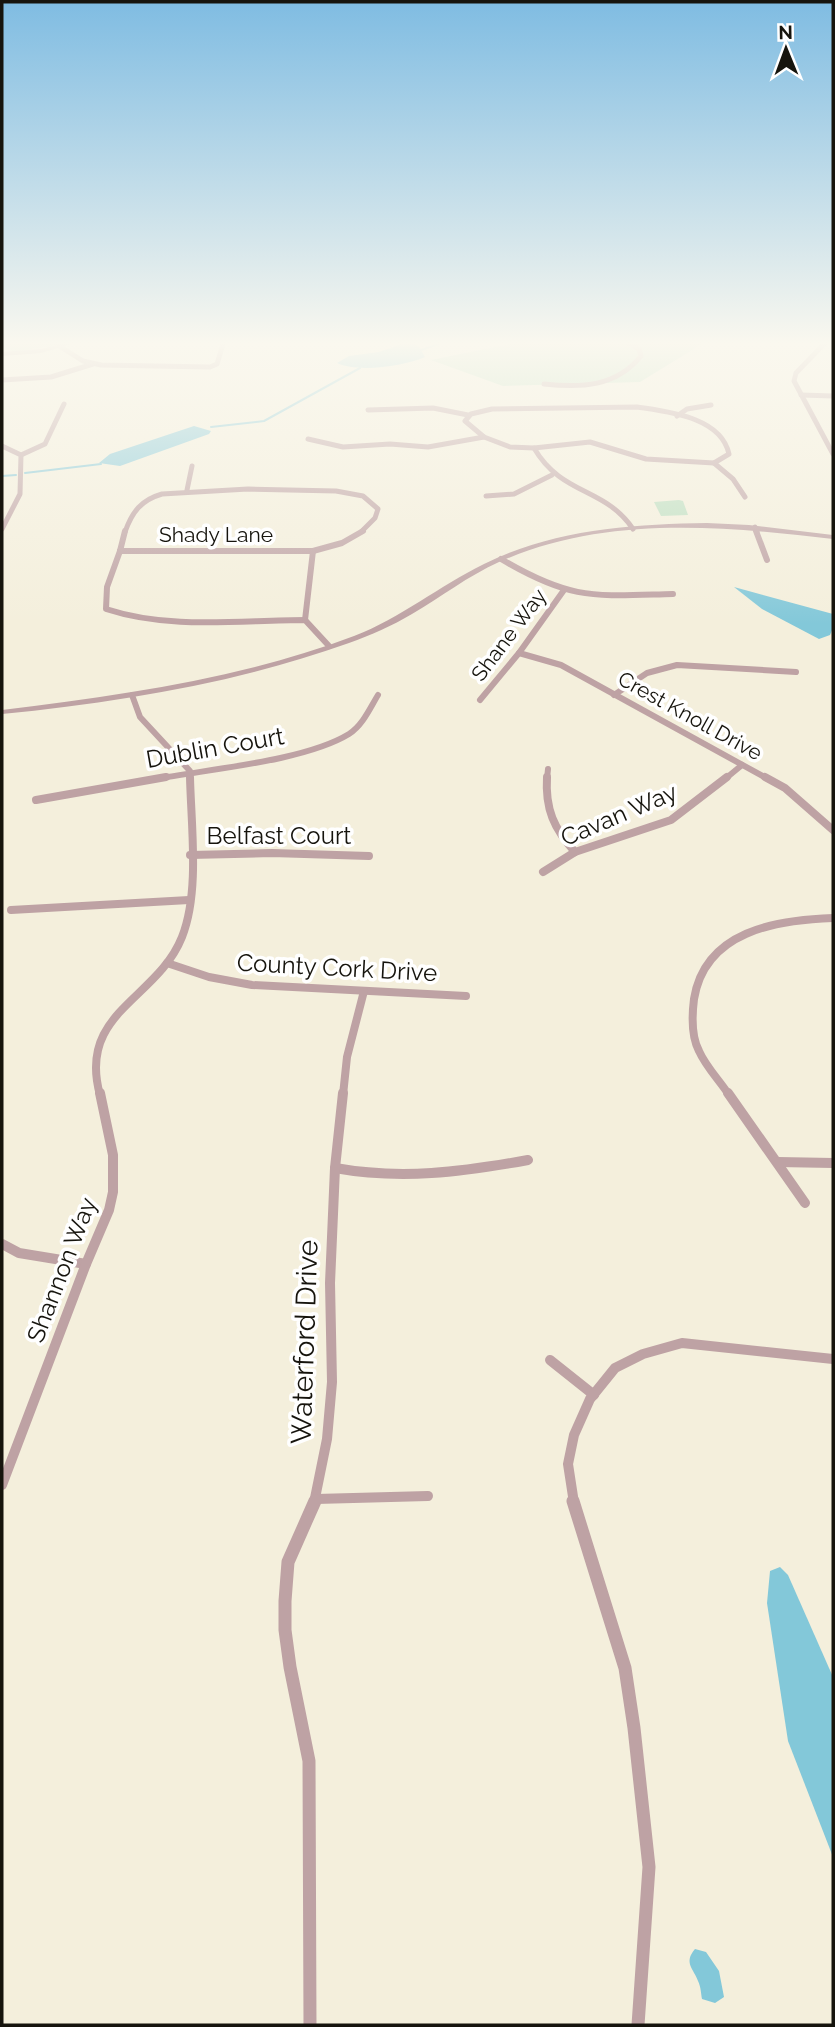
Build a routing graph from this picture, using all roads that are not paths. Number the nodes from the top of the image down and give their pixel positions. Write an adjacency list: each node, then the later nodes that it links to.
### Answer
1 (49, 436): 9 (street)
2 (723, 436): 10 (street)
3 (823, 436): 8 (street)
4 (484, 437): 5 (street); 7 (street)
5 (308, 439)
6 (2, 446): 9 (street)
7 (534, 448): 10 (street); 12 (street)
8 (833, 454)
9 (21, 455): 17 (street)
10 (714, 463): 15 (street)
11 (192, 466): 13 (street)
12 (552, 475): 14 (street); 18 (street)
13 (187, 490): 20 (street); 21 (street)
14 (486, 496)
15 (745, 497)
16 (755, 527): 18 (street); 19 (street); 23 (street)
17 (2, 529)
18 (633, 529): 22 (street)
19 (833, 537)
20 (120, 551): 21 (street, Shady Lane); 26 (street)
21 (313, 551): 26 (street)
22 (500, 559): 24 (street); 27 (street)
23 (767, 560)
24 (564, 590): 25 (street); 28 (street, Shane Way)
25 (673, 594)
26 (304, 621): 27 (street)
27 (330, 646): 30 (street)
28 (519, 653): 32 (street, Crest Knoll Drive); 33 (street, Shane Way)
29 (796, 672): 32 (street)
30 (132, 695): 34 (street); 37 (street)
31 (378, 695): 37 (street, Dublin Court)
32 (614, 695): 35 (street, Crest Knoll Drive)
33 (480, 700)
34 (2, 712)
35 (742, 765): 39 (street, Crest Knoll Drive); 40 (street, Cavan Way)
36 (548, 769): 40 (street)
37 (190, 771): 38 (street, Dublin Court); 41 (street, Shannon Way)
38 (36, 800)
39 (833, 830)
40 (575, 852): 43 (street, Cavan Way)
41 (190, 855): 42 (street, Belfast Court); 44 (street, Shannon Way)
42 (369, 856)
43 (543, 872)
44 (189, 900): 45 (street); 47 (street, Shannon Way)
45 (11, 910)
46 (833, 919): 51 (street)
47 (167, 963): 48 (street, County Cork Drive); 56 (street, Shannon Way)
48 (364, 990): 49 (street, County Cork Drive); 53 (street, Waterford Drive)
49 (466, 996)
50 (528, 1160): 53 (street)
51 (778, 1163): 52 (street); 54 (street)
52 (833, 1163)
53 (335, 1168): 62 (street, Waterford Drive)
54 (806, 1203)
55 (2, 1244): 56 (street)
56 (86, 1264): 60 (street, Shannon Way)
57 (833, 1359): 59 (street)
58 (550, 1360): 59 (street)
59 (594, 1395): 64 (street)
60 (2, 1485)
61 (428, 1496): 62 (street)
62 (316, 1499): 63 (street, Waterford Drive)
63 (310, 2025)
64 (638, 2025)

